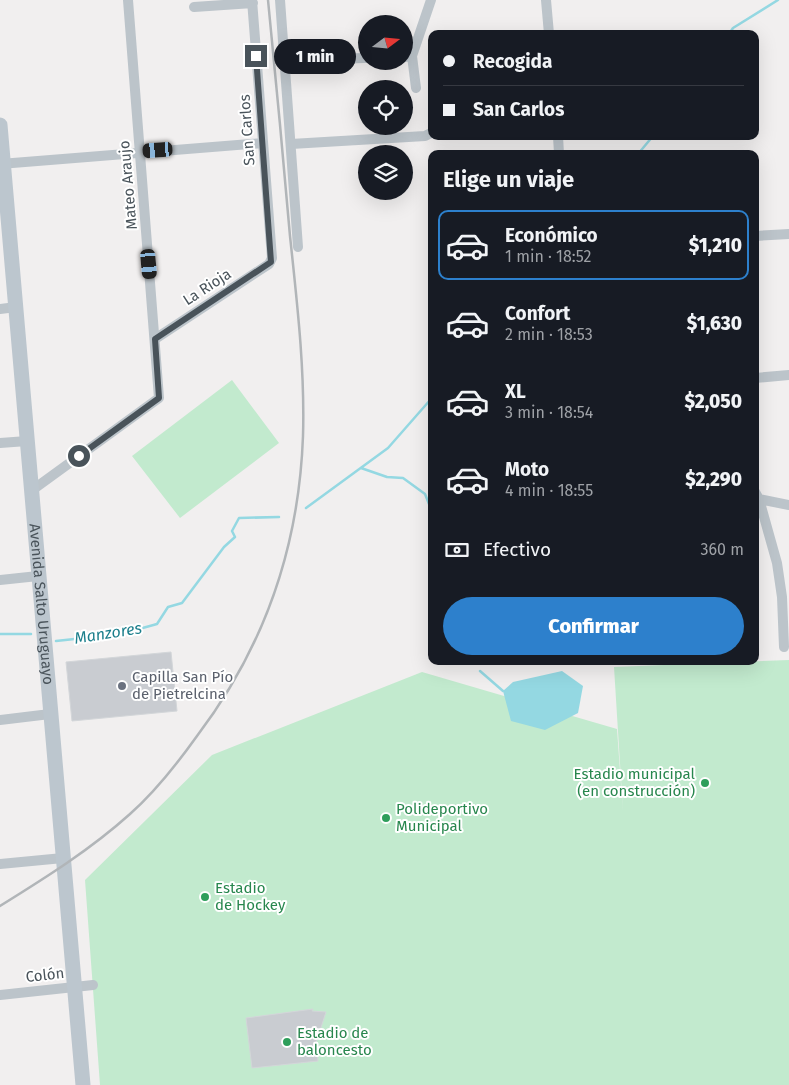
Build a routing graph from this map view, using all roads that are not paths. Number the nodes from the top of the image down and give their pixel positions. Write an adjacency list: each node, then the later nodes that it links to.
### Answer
1 (128, 0): 17 (street, Mateo Araujo)
2 (280, 0): 10 (street)
3 (431, 0): 8 (street)
4 (546, 0): 7 (street)
5 (252, 2): 6 (street); 15 (street, San Carlos)
6 (194, 7)
7 (549, 30)
8 (413, 44)
9 (358, 58): 10 (street)
10 (286, 60): 16 (street)
11 (412, 70): 12 (street)
12 (416, 88)
13 (0, 125): 18 (main road, Avenida Salto Uruguayo)
14 (428, 134): 16 (street)
15 (263, 143): 17 (street); 22 (street, San Carlos)
16 (291, 144): 21 (street)
17 (140, 152): 18 (street); 25 (street, Mateo Araujo)
18 (2, 164): 23 (main road, Avenida Salto Uruguayo)
19 (789, 234): 20 (street)
20 (759, 236)
21 (298, 247)
22 (272, 258): 25 (street, La Rioja)
23 (16, 307): 24 (street); 28 (main road, Avenida Salto Uruguayo)
24 (0, 309)
25 (155, 339): 30 (street, Mateo Araujo)
26 (789, 375): 27 (street)
27 (759, 378)
28 (27, 441): 29 (street); 30 (main road, Avenida Salto Uruguayo)
29 (0, 443)
30 (31, 491): 34 (main road, Avenida Salto Uruguayo)
31 (759, 496): 33 (street)
32 (759, 502): 36 (street)
33 (789, 505)
34 (38, 576): 35 (street); 37 (main road, Avenida Salto Uruguayo)
35 (0, 580)
36 (784, 647)
37 (50, 714): 38 (street); 39 (main road, Avenida Salto Uruguayo)
38 (0, 720)
39 (63, 858): 40 (street); 42 (main road, Avenida Salto Uruguayo)
40 (0, 864)
41 (94, 985): 42 (street, Colón)
42 (75, 987): 43 (street, Colón); 44 (main road, Avenida Salto Uruguayo)
43 (0, 995)
44 (84, 1085)

